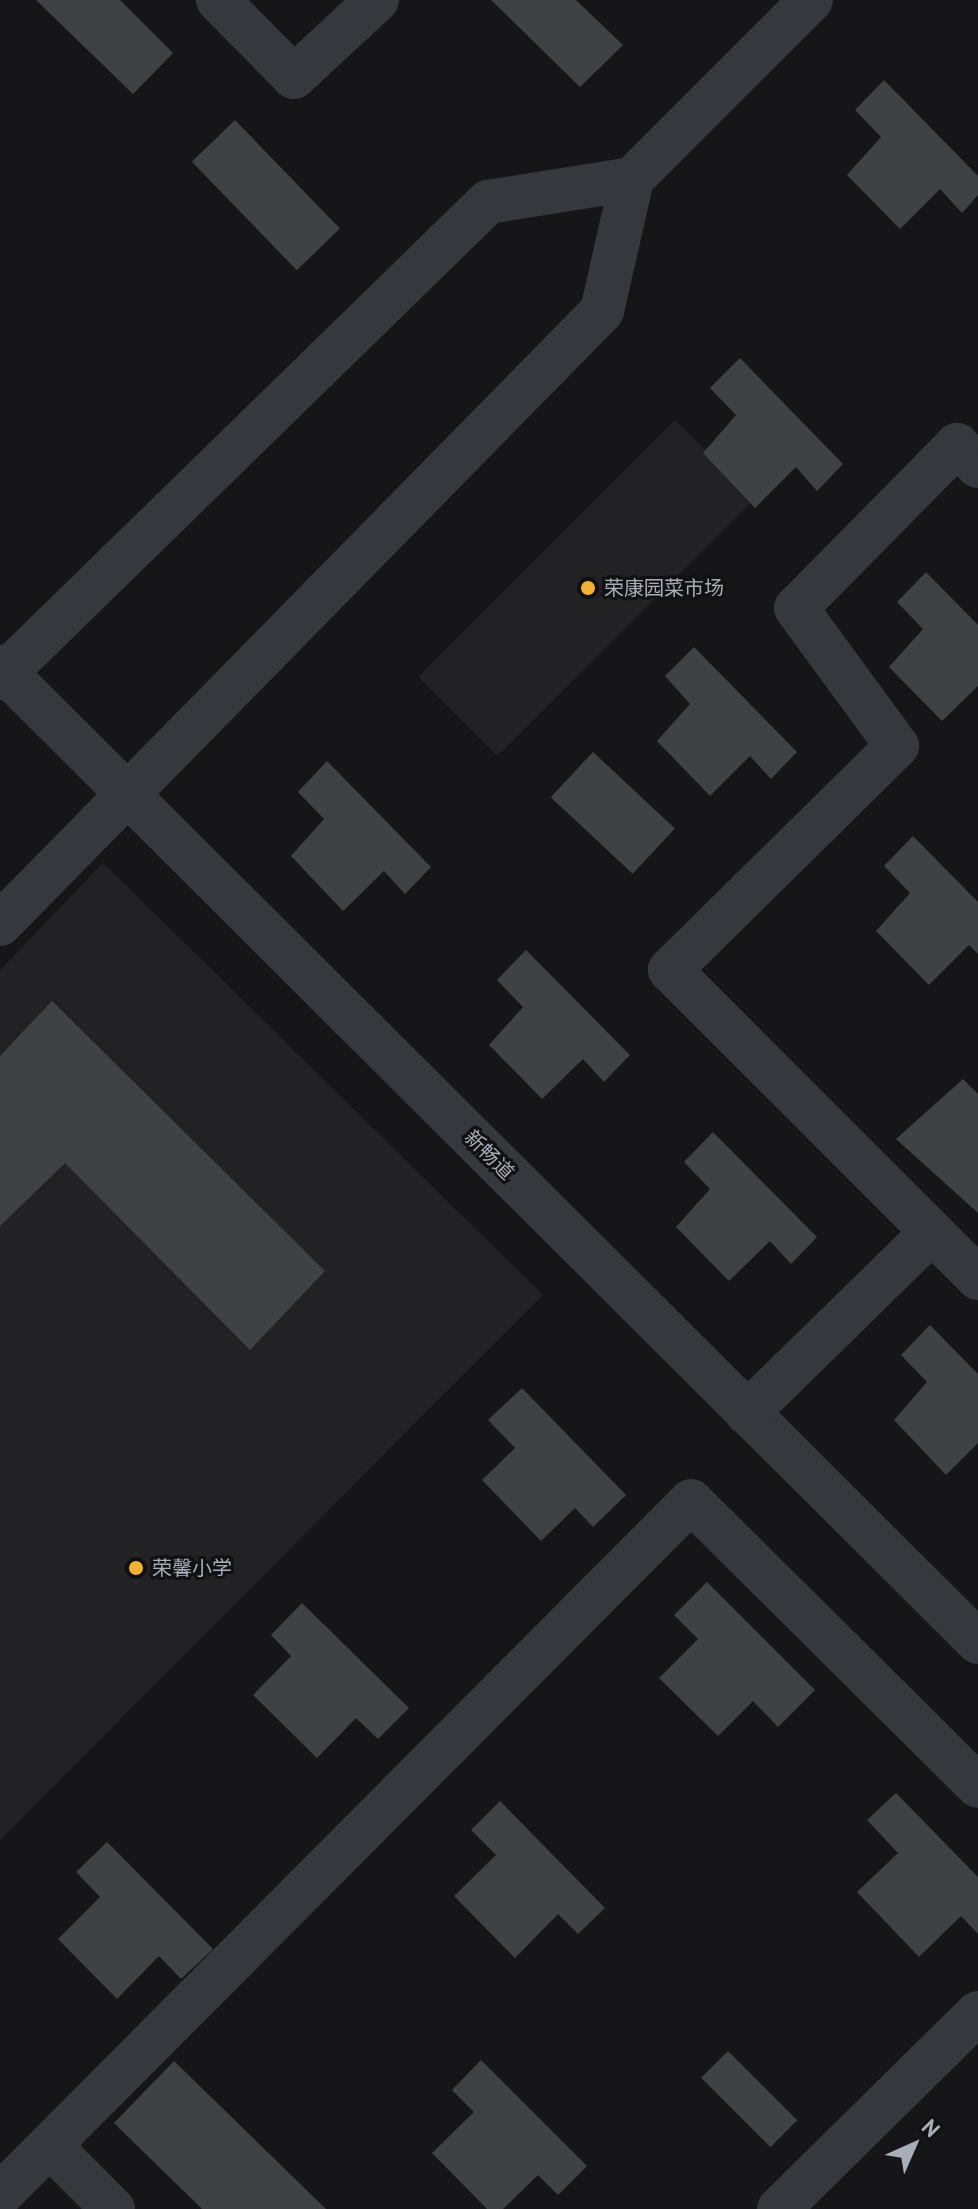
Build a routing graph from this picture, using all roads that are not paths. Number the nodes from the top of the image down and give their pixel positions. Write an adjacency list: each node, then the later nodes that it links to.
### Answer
1 (218, 0): 2 (street)
2 (377, 0)
3 (811, 0): 4 (street)
4 (632, 179): 6 (street); 7 (street)
5 (978, 466): 9 (street)
6 (2, 672): 7 (street, 新畅道)
7 (128, 795): 8 (street); 11 (street, 新畅道)
8 (0, 924)
9 (930, 1234): 10 (street); 11 (street)
10 (978, 1278)
11 (747, 1413): 12 (street, 新畅道)
12 (978, 1642)
13 (978, 1786): 15 (street)
14 (978, 2013): 18 (street)
15 (50, 2146): 16 (street); 17 (street)
16 (0, 2195)
17 (113, 2209)
18 (779, 2209)

